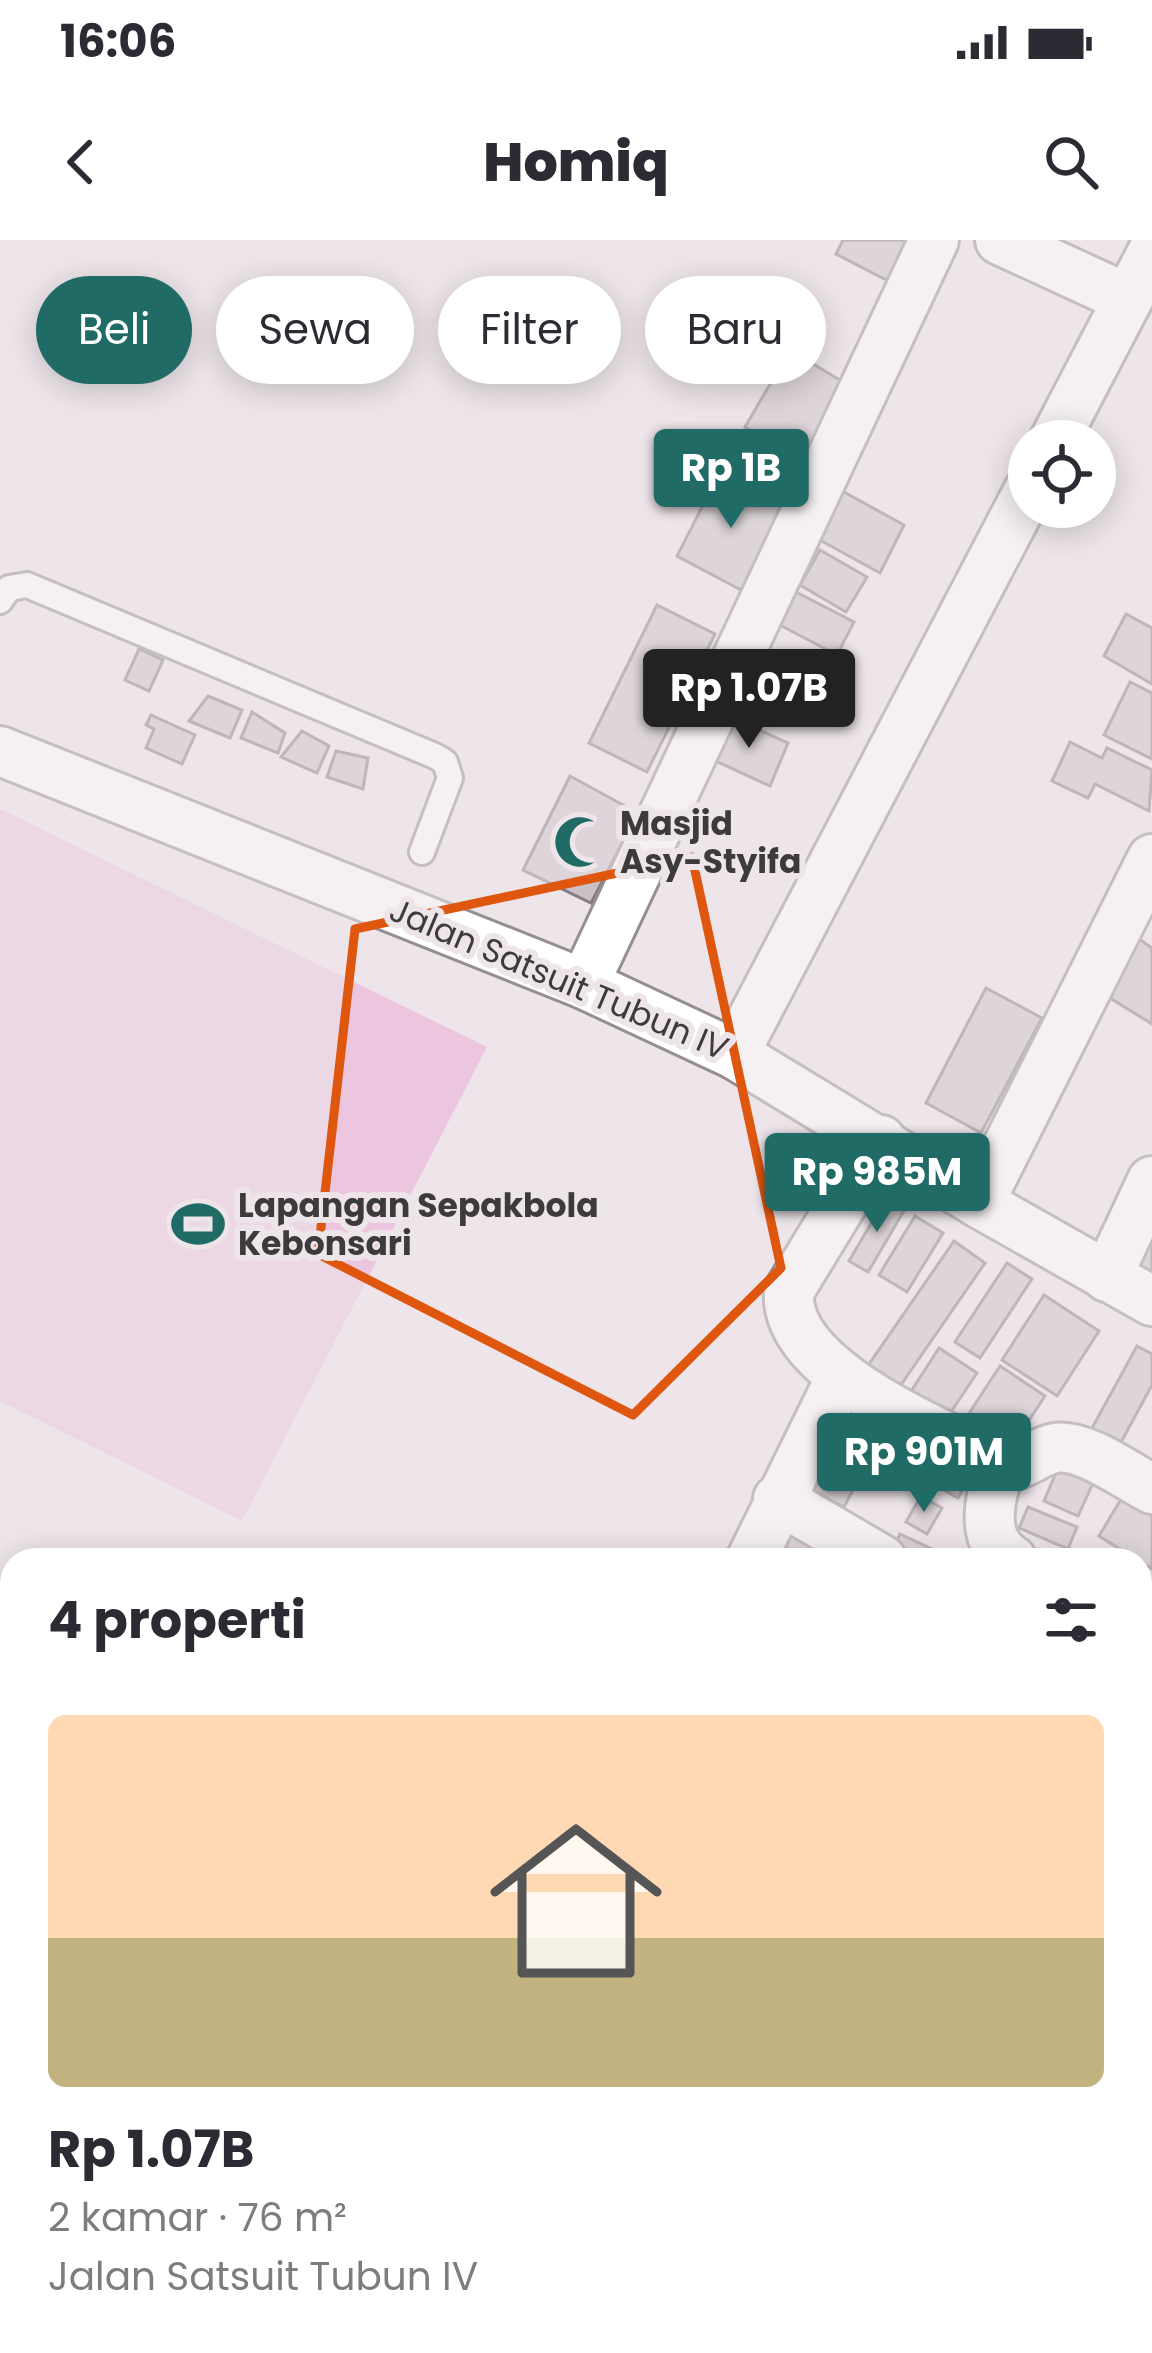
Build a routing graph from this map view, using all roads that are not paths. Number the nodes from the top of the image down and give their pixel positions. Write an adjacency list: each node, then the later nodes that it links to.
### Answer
1 (934, 240): 11 (street)
2 (1000, 240): 4 (street)
3 (1152, 253): 4 (street)
4 (1128, 299): 5 (street)
5 (1065, 420)
6 (1009, 528): 12 (street)
7 (0, 601): 9 (lane)
8 (0, 751): 11 (street, Jalan Satsuit Tubun IV)
9 (422, 852)
10 (1152, 859): 15 (street)
11 (584, 984): 12 (street, Jalan Satsuit Tubun IV)
12 (734, 1054): 13 (street, Jalan Satsuit Tubun IV)
13 (881, 1140): 15 (street, Jalan Satsuit Tubun IV); 18 (street)
14 (1152, 1181): 16 (street)
15 (979, 1203): 16 (street, Jalan Satsuit Tubun IV)
16 (1107, 1277): 17 (street, Jalan Satsuit Tubun IV)
17 (1152, 1300)
18 (841, 1377): 19 (street); 21 (street)
19 (1001, 1464): 20 (street); 24 (street)
20 (1152, 1489)
21 (778, 1498): 22 (street); 23 (street)
22 (756, 1548)
23 (862, 1548)
24 (997, 1548)

